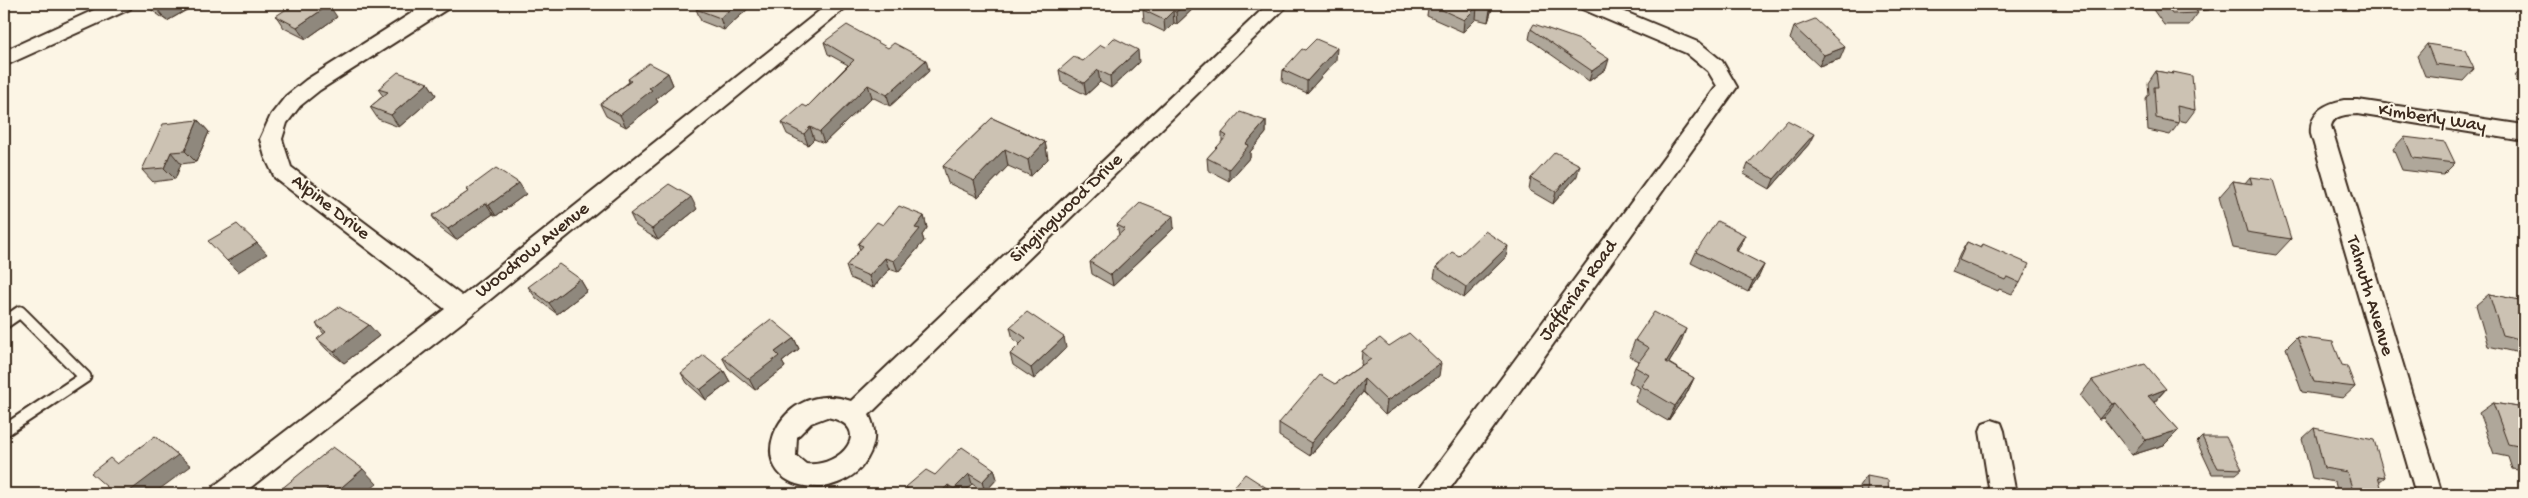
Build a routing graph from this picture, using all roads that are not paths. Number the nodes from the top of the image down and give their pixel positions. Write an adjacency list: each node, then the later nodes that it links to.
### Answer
1 (123, 4): 6 (street)
2 (440, 4): 9 (street, Alpine Drive)
3 (840, 4): 9 (street, Woodrow Avenue)
4 (1279, 4): 11 (street, Singingwood Drive)
5 (1589, 4): 15 (street, Jaffarian Road)
6 (4, 59)
7 (2339, 108): 8 (street, Kimberly Way); 17 (street, Talmuth Avenue)
8 (2524, 133)
9 (462, 309): 14 (street, Woodrow Avenue)
10 (4, 323): 12 (lane)
11 (854, 414)
12 (4, 431)
13 (1992, 431): 16 (street)
14 (223, 494)
15 (1431, 494)
16 (2003, 494)
17 (2429, 494)

